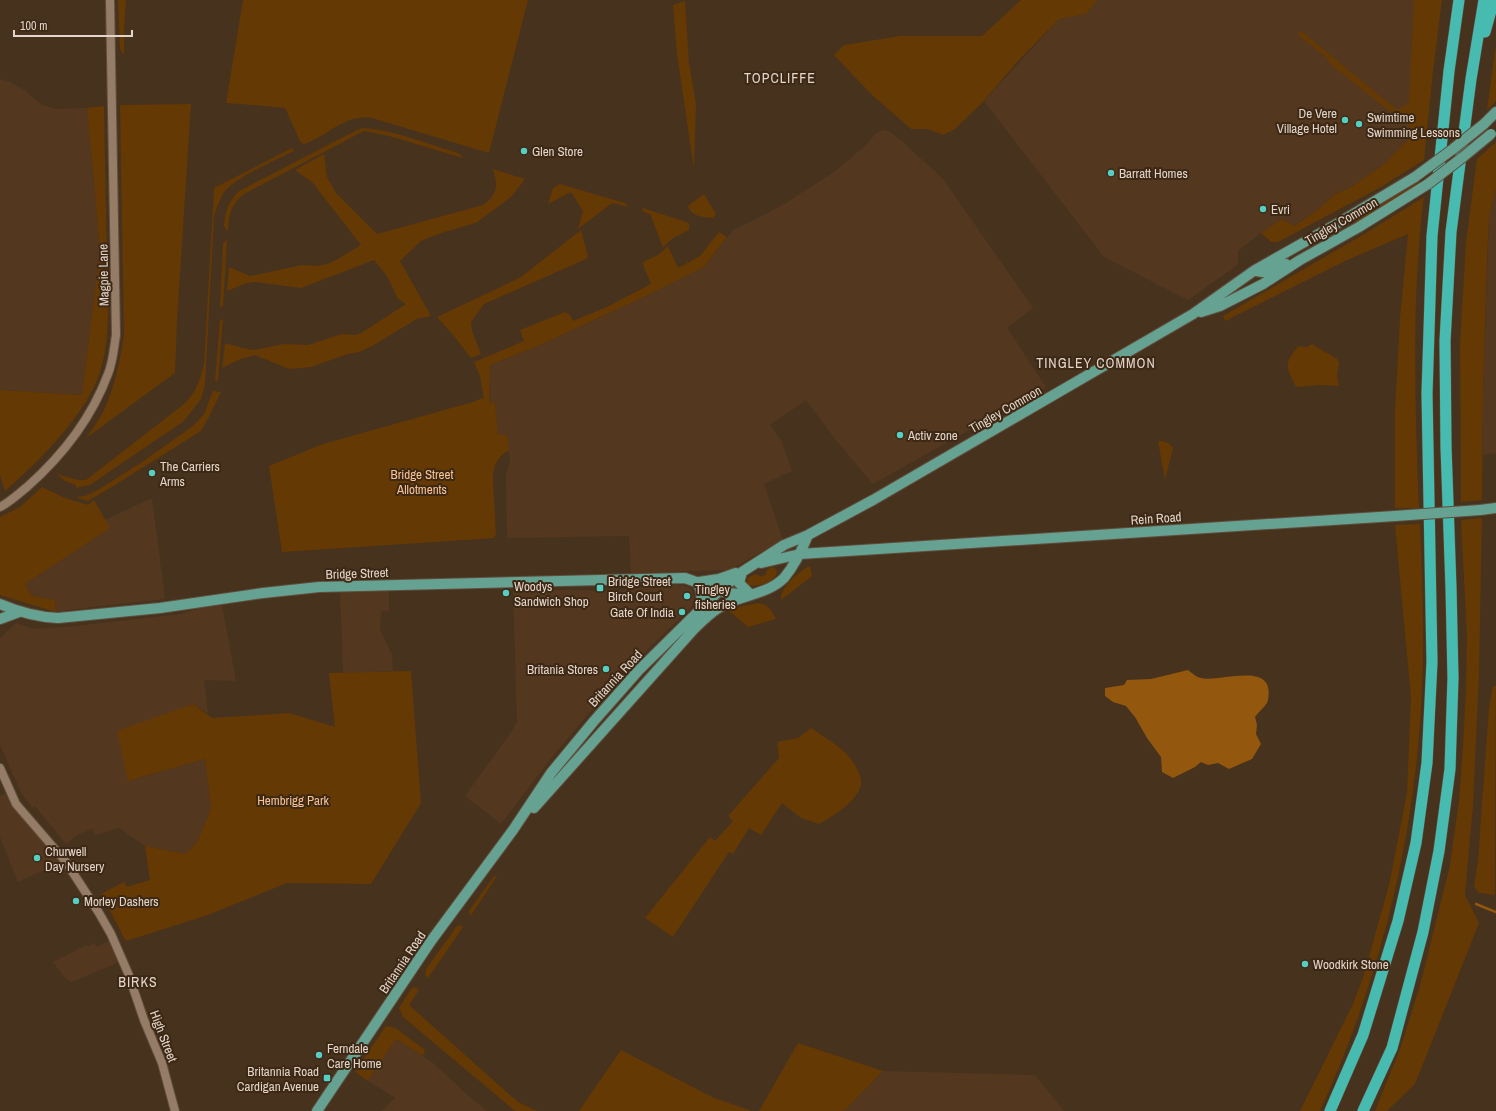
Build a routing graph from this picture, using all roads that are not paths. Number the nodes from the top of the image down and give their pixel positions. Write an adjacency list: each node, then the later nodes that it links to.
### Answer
1 (110, 0): 12 (street, Magpie Lane)
2 (1459, 0): 33 (highway)
3 (1484, 0): 5 (highway)
4 (1494, 0): 5 (highway)
5 (1472, 79): 34 (highway)
6 (1496, 112): 9 (main road, Tingley Common, bridge)
7 (1494, 131): 8 (main road, Tingley Common, bridge)
8 (1300, 260): 9 (main road); 10 (main road, Tingley Common)
9 (1260, 269): 10 (main road); 11 (main road, Tingley Common)
10 (1263, 284): 11 (main road, Tingley Common)
11 (1193, 314): 14 (main road, Tingley Common)
12 (0, 507)
13 (1496, 508): 15 (main road, Rein Road, bridge)
14 (808, 535): 16 (main road); 18 (main road, Tingley Common)
15 (817, 553): 16 (main road, Rein Road); 20 (main road, Rein Road)
16 (800, 554): 17 (main road, Rein Road); 20 (main road)
17 (774, 560): 18 (main road, Rein Road); 20 (main road)
18 (757, 563): 19 (main road, Britannia Road)
19 (742, 572): 21 (main road, Bridge Street); 23 (main road, Britannia Road); 24 (main road)
20 (783, 578): 22 (main road, Rein Road)
21 (697, 582): 23 (main road, Bridge Street); 26 (main road, Bridge Street); 27 (main road)
22 (766, 590): 24 (main road, Britannia Road)
23 (719, 591): 24 (main road, Bridge Street); 27 (main road, Britannia Road)
24 (751, 595): 30 (main road, Britannia Road)
25 (0, 604): 26 (main road, Bridge Street)
26 (19, 612): 28 (main road)
27 (698, 613): 30 (main road, Britannia Road)
28 (0, 619)
29 (0, 768): 31 (street, High Street)
30 (513, 830): 32 (main road, Britannia Road)
31 (175, 1111)
32 (317, 1111)
33 (1330, 1111)
34 (1363, 1111)

